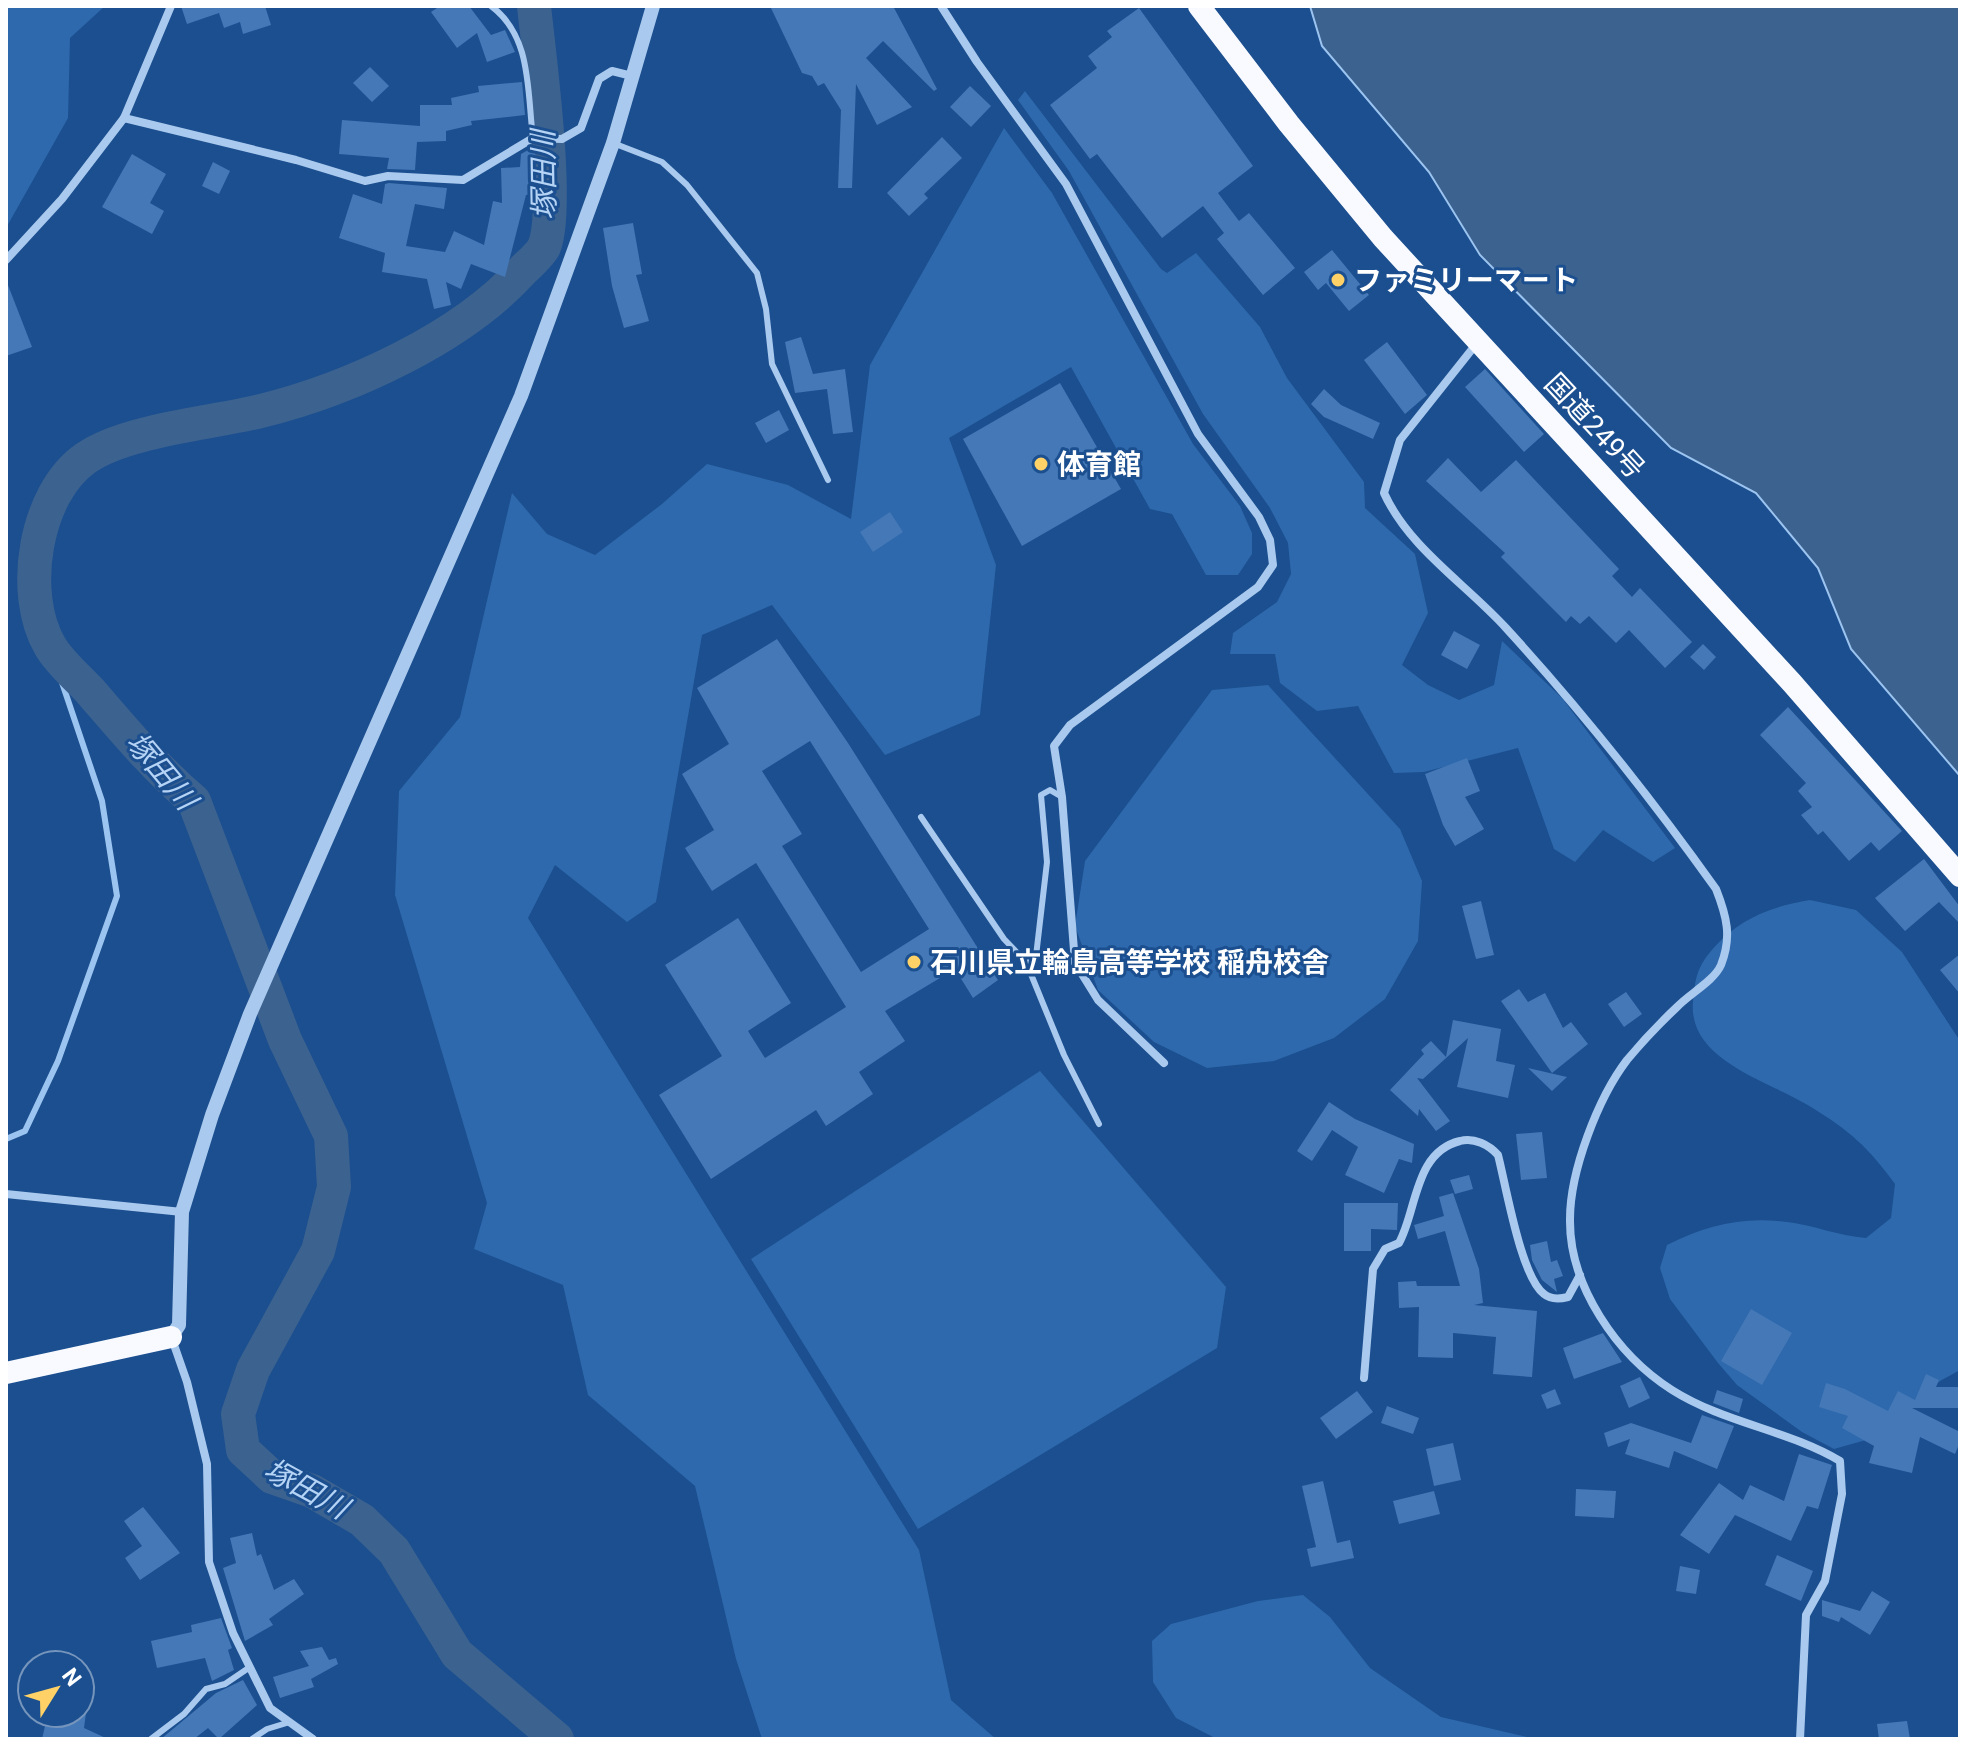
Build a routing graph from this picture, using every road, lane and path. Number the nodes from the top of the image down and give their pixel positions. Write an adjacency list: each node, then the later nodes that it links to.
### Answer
1 (171, 6): 7 (street)
2 (491, 6): 8 (lane)
3 (653, 6): 6 (street)
4 (941, 6): 13 (street)
5 (1199, 6): 11 (highway, 国道249号)
6 (632, 76): 8 (street); 9 (street)
7 (124, 118): 8 (street); 10 (street)
8 (536, 138)
9 (613, 143): 12 (lane); 20 (street)
10 (6, 260)
11 (1477, 343): 15 (highway, 国道249号); 21 (street)
12 (828, 480)
13 (1062, 797): 16 (lane); 17 (street)
14 (921, 817): 16 (lane)
15 (1960, 876)
16 (1026, 962): 18 (lane)
17 (1164, 1063)
18 (1099, 1124)
19 (6, 1194): 20 (street)
20 (182, 1212): 22 (street)
21 (1580, 1275): 24 (street); 30 (street)
22 (171, 1337): 23 (highway); 25 (street)
23 (6, 1373)
24 (1364, 1378)
25 (250, 1667): 26 (street); 27 (lane)
26 (290, 1722): 28 (lane); 29 (street)
27 (151, 1739)
28 (252, 1739)
29 (313, 1739)
30 (1800, 1739)

